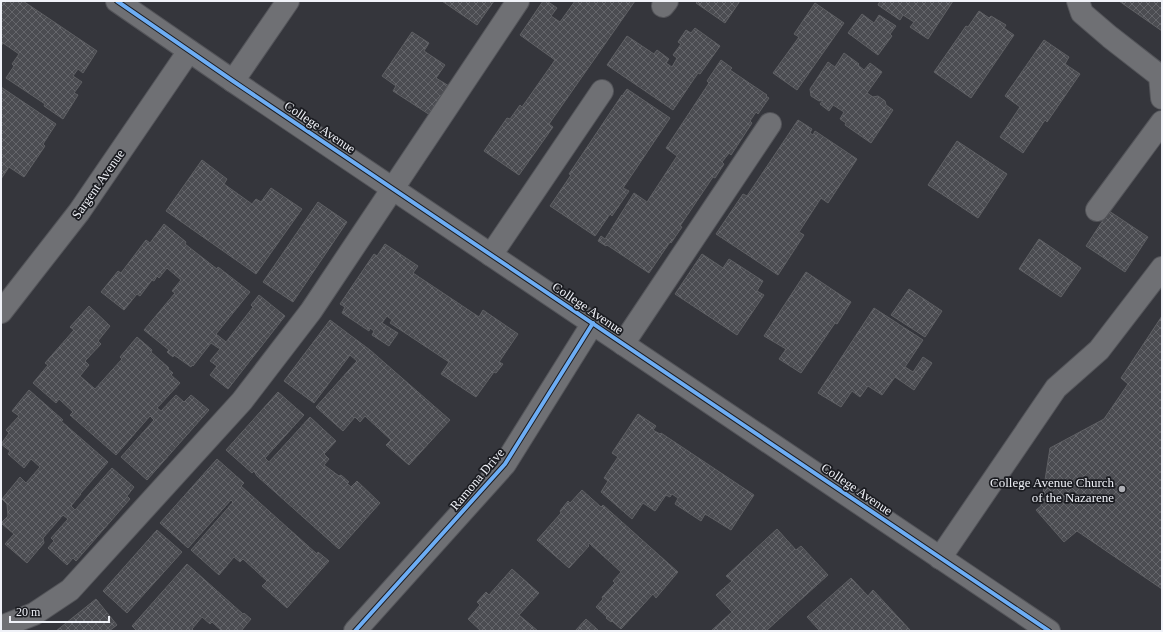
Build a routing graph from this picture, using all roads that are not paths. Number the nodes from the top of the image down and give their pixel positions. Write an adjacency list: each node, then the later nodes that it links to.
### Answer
1 (117, 1): 5 (street, College Avenue)
2 (288, 1): 6 (street)
3 (518, 1): 11 (street)
4 (1078, 1): 8 (street)
5 (189, 51): 6 (street, College Avenue); 15 (street, Sargent Avenue)
6 (233, 81): 11 (street, College Avenue)
7 (602, 91): 13 (street)
8 (1162, 98)
9 (1162, 122): 12 (street)
10 (770, 124): 17 (street)
11 (394, 189): 13 (street, College Avenue); 19 (street)
12 (1097, 210)
13 (491, 255): 16 (street, College Avenue)
14 (1162, 268): 18 (street)
15 (1, 312)
16 (593, 323): 17 (street, College Avenue); 20 (street, Ramona Drive)
17 (623, 344): 18 (street, College Avenue)
18 (940, 558): 21 (street, College Avenue)
19 (1, 627)
20 (355, 631)
21 (1049, 631)

